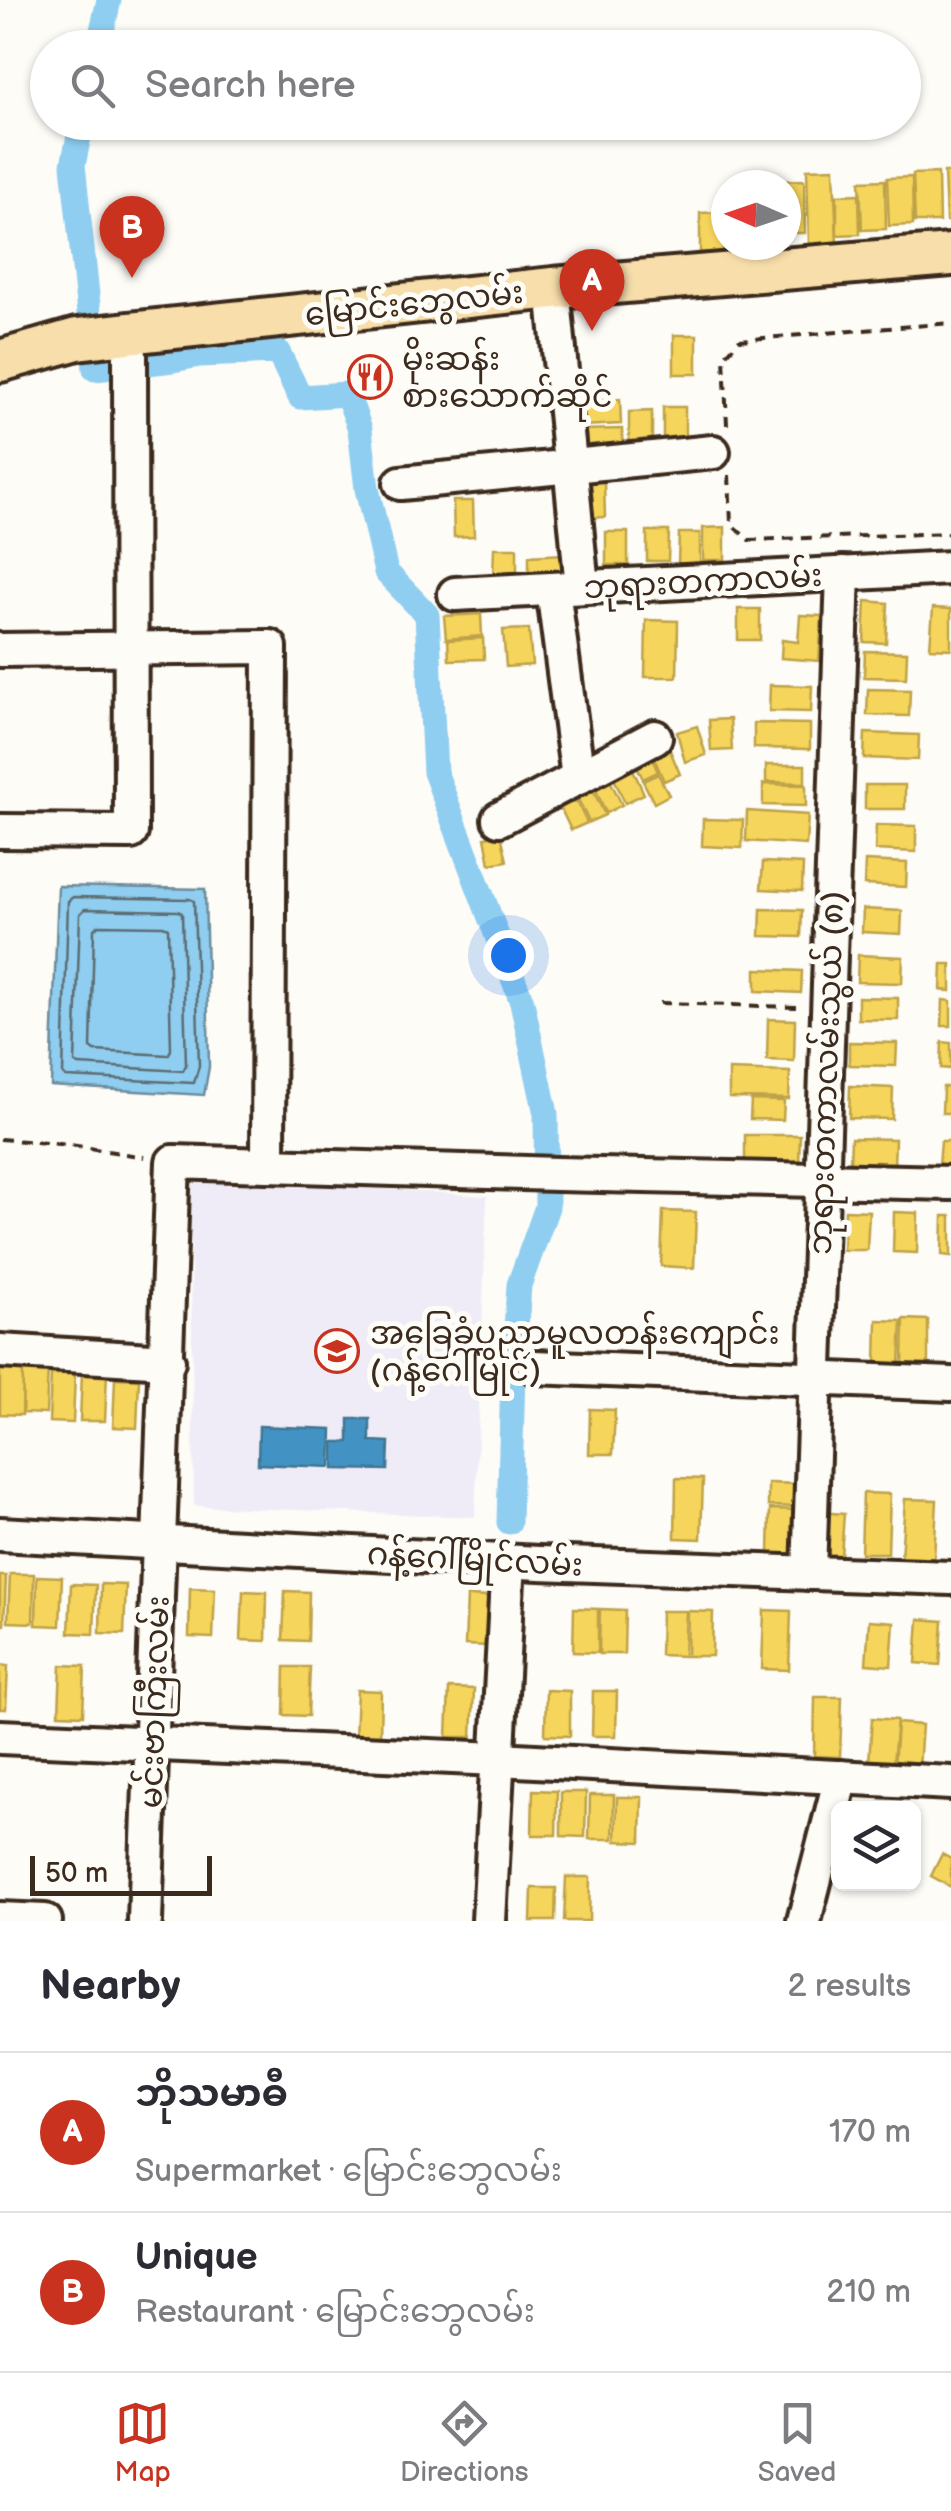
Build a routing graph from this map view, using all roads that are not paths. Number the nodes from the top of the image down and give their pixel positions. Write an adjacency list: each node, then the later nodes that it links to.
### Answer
1 (951, 255): 2 (main road, မြောင်းဘွေလမ်း)
2 (553, 288): 3 (main road, မြောင်းဘွေလမ်း); 6 (street)
3 (114, 348): 4 (main road, မြောင်းဘွေလမ်း); 13 (street)
4 (0, 361)
5 (723, 450): 6 (street)
6 (570, 466): 7 (street); 10 (street)
7 (401, 483)
8 (951, 568): 9 (street, ဘုရားတကာလမ်း)
9 (843, 573): 10 (street, ဘုရားတကာလမ်း); 19 (street, ဘုရားတကာလမ်းသွယ် (၈))
10 (568, 588): 11 (street, ဘုရားတကာလမ်း); 15 (street)
11 (455, 594)
12 (0, 650): 13 (street)
13 (131, 650): 17 (street); 18 (street)
14 (655, 737): 15 (street)
15 (578, 778): 16 (street)
16 (499, 820)
17 (0, 830)
18 (268, 1165): 19 (street); 22 (street, မင်းဗာကြီးလမ်း)
19 (822, 1180): 20 (street); 24 (street, ဘုရားတကာလမ်းသွယ် (၈))
20 (951, 1183)
21 (0, 1351): 22 (street)
22 (168, 1361): 27 (street, မင်းဗာကြီးလမ်း)
23 (534, 1367): 24 (street)
24 (816, 1379): 25 (street); 29 (street, ဘုရားတကာလမ်းသွယ် (၈))
25 (951, 1384)
26 (0, 1534): 27 (street, ဂန့်ဂေါ်မြိုင်လမ်း)
27 (160, 1542): 28 (street, ဂန့်ဂေါ်မြိုင်လမ်း); 32 (street, မင်းဗာကြီးလမ်း)
28 (520, 1562): 29 (street, ဂန့်ဂေါ်မြိုင်လမ်း); 33 (street)
29 (809, 1573): 30 (street, ဂန့်ဂေါ်မြိုင်လမ်း)
30 (951, 1578)
31 (0, 1737): 32 (street)
32 (153, 1744): 33 (street); 38 (street, မင်းဗာကြီးလမ်း)
33 (498, 1759): 34 (street); 39 (street)
34 (841, 1777): 35 (street); 40 (street)
35 (951, 1783)
36 (0, 1918): 37 (street)
37 (45, 1921)
38 (145, 1921)
39 (489, 1921)
40 (804, 1921)

